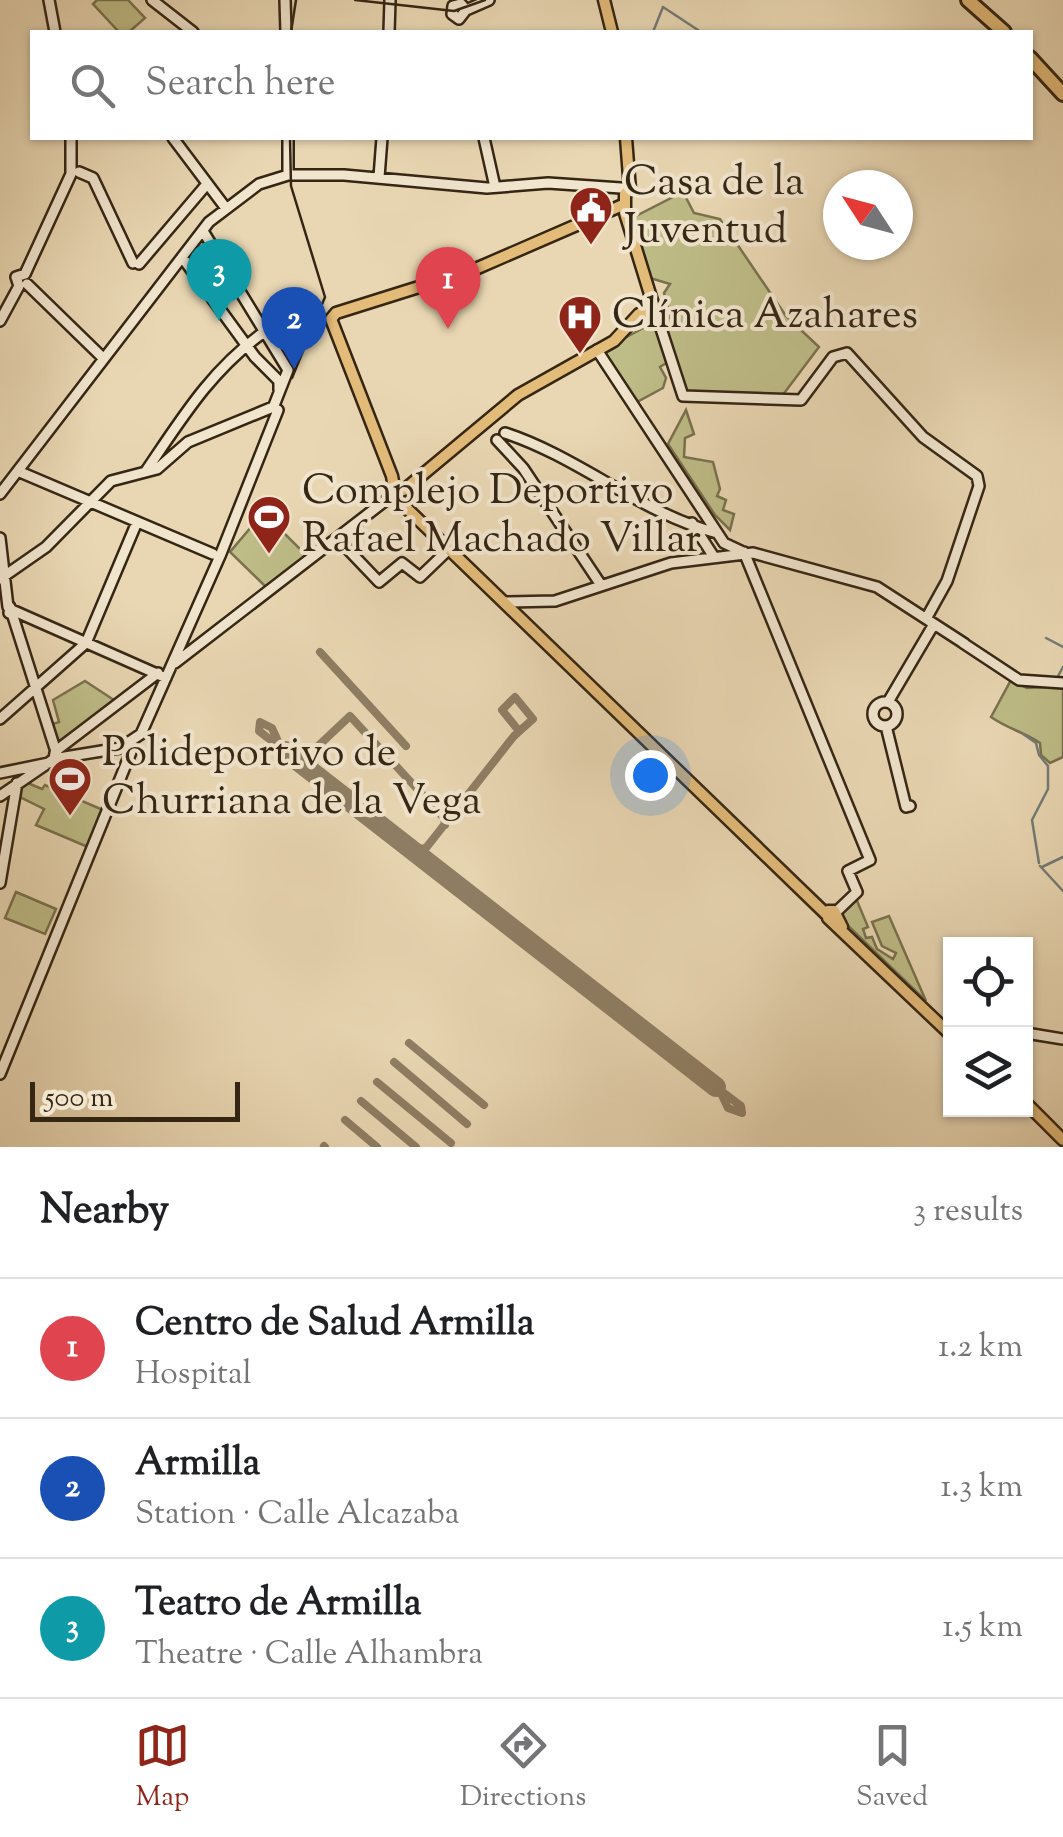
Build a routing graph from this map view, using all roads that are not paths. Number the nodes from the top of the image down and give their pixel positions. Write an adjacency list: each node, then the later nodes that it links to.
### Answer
1 (51, 0): 11 (street)
2 (152, 0): 12 (street)
3 (390, 0): 14 (street)
4 (475, 0): 10 (street)
5 (489, 0): 10 (street)
6 (602, 0): 15 (main road)
7 (968, 0): 16 (highway)
8 (978, 0): 17 (highway)
9 (287, 2): 13 (street)
10 (461, 7)
11 (56, 30)
12 (190, 30)
13 (286, 30)
14 (389, 30)
15 (610, 30)
16 (1002, 30)
17 (1010, 30)
18 (1033, 54): 20 (highway)
19 (1033, 61): 21 (highway)
20 (1063, 85)
21 (1063, 94)
22 (71, 140): 28 (street)
23 (175, 140): 31 (street)
24 (288, 140): 29 (street)
25 (382, 140): 30 (street)
26 (484, 140): 32 (street)
27 (624, 140): 33 (main road)
28 (73, 166): 31 (street); 37 (street)
29 (288, 175): 30 (street); 34 (street)
30 (380, 177): 32 (street)
31 (207, 184): 34 (street)
32 (495, 187): 33 (street)
33 (625, 191): 38 (main road); 50 (main road)
34 (224, 208): 35 (street)
35 (200, 234): 36 (street); 40 (street)
36 (184, 255): 41 (street); 43 (street)
37 (24, 281): 39 (street); 43 (street)
38 (654, 307): 42 (main road); 65 (street)
39 (0, 321)
40 (264, 332): 41 (street); 44 (street)
41 (246, 345): 44 (street); 48 (street)
42 (596, 351): 45 (main road); 55 (street)
43 (103, 358): 49 (street)
44 (277, 403): 48 (street); 60 (street)
45 (498, 413): 46 (main road); 47 (street)
46 (482, 427): 47 (street); 50 (main road)
47 (501, 437): 54 (street); 62 (street)
48 (152, 470): 52 (street)
49 (20, 472): 51 (street); 52 (street)
50 (400, 493): 57 (street); 58 (main road)
51 (2, 496)
52 (90, 502): 53 (street); 61 (street)
53 (137, 522): 60 (street); 66 (street)
54 (692, 522): 55 (street); 59 (street)
55 (717, 532): 59 (street)
56 (0, 538): 61 (street)
57 (338, 539): 58 (street); 68 (street)
58 (447, 547): 63 (main road); 63 (main road)
59 (731, 554): 62 (street); 65 (street); 82 (street)
60 (216, 555): 68 (street)
61 (2, 578): 64 (street)
62 (601, 585): 63 (street)
63 (505, 601): 82 (main road)
64 (10, 612): 66 (street); 71 (street)
65 (931, 622): 67 (street); 67 (street); 72 (street)
66 (87, 640): 69 (street); 71 (street)
67 (965, 644): 70 (street)
68 (180, 653): 69 (street)
69 (165, 675): 75 (street); 75 (street); 76 (street)
70 (1063, 683)
71 (35, 688): 73 (street); 76 (street)
72 (890, 703): 74 (street); 74 (street)
73 (0, 719)
74 (888, 726): 74 (street)
75 (133, 748): 76 (street); 83 (street)
76 (58, 759): 77 (street)
77 (40, 765): 78 (street); 79 (street)
78 (0, 773)
79 (17, 783): 80 (street); 81 (street)
80 (0, 796)
81 (0, 883)
82 (830, 912): 84 (main road)
83 (30, 1001): 87 (street); 87 (street)
84 (945, 1027)
85 (1033, 1035): 86 (street)
86 (1063, 1039)
87 (6, 1050): 88 (street)
88 (0, 1071)
89 (1033, 1110): 90 (main road)
90 (1063, 1140)

